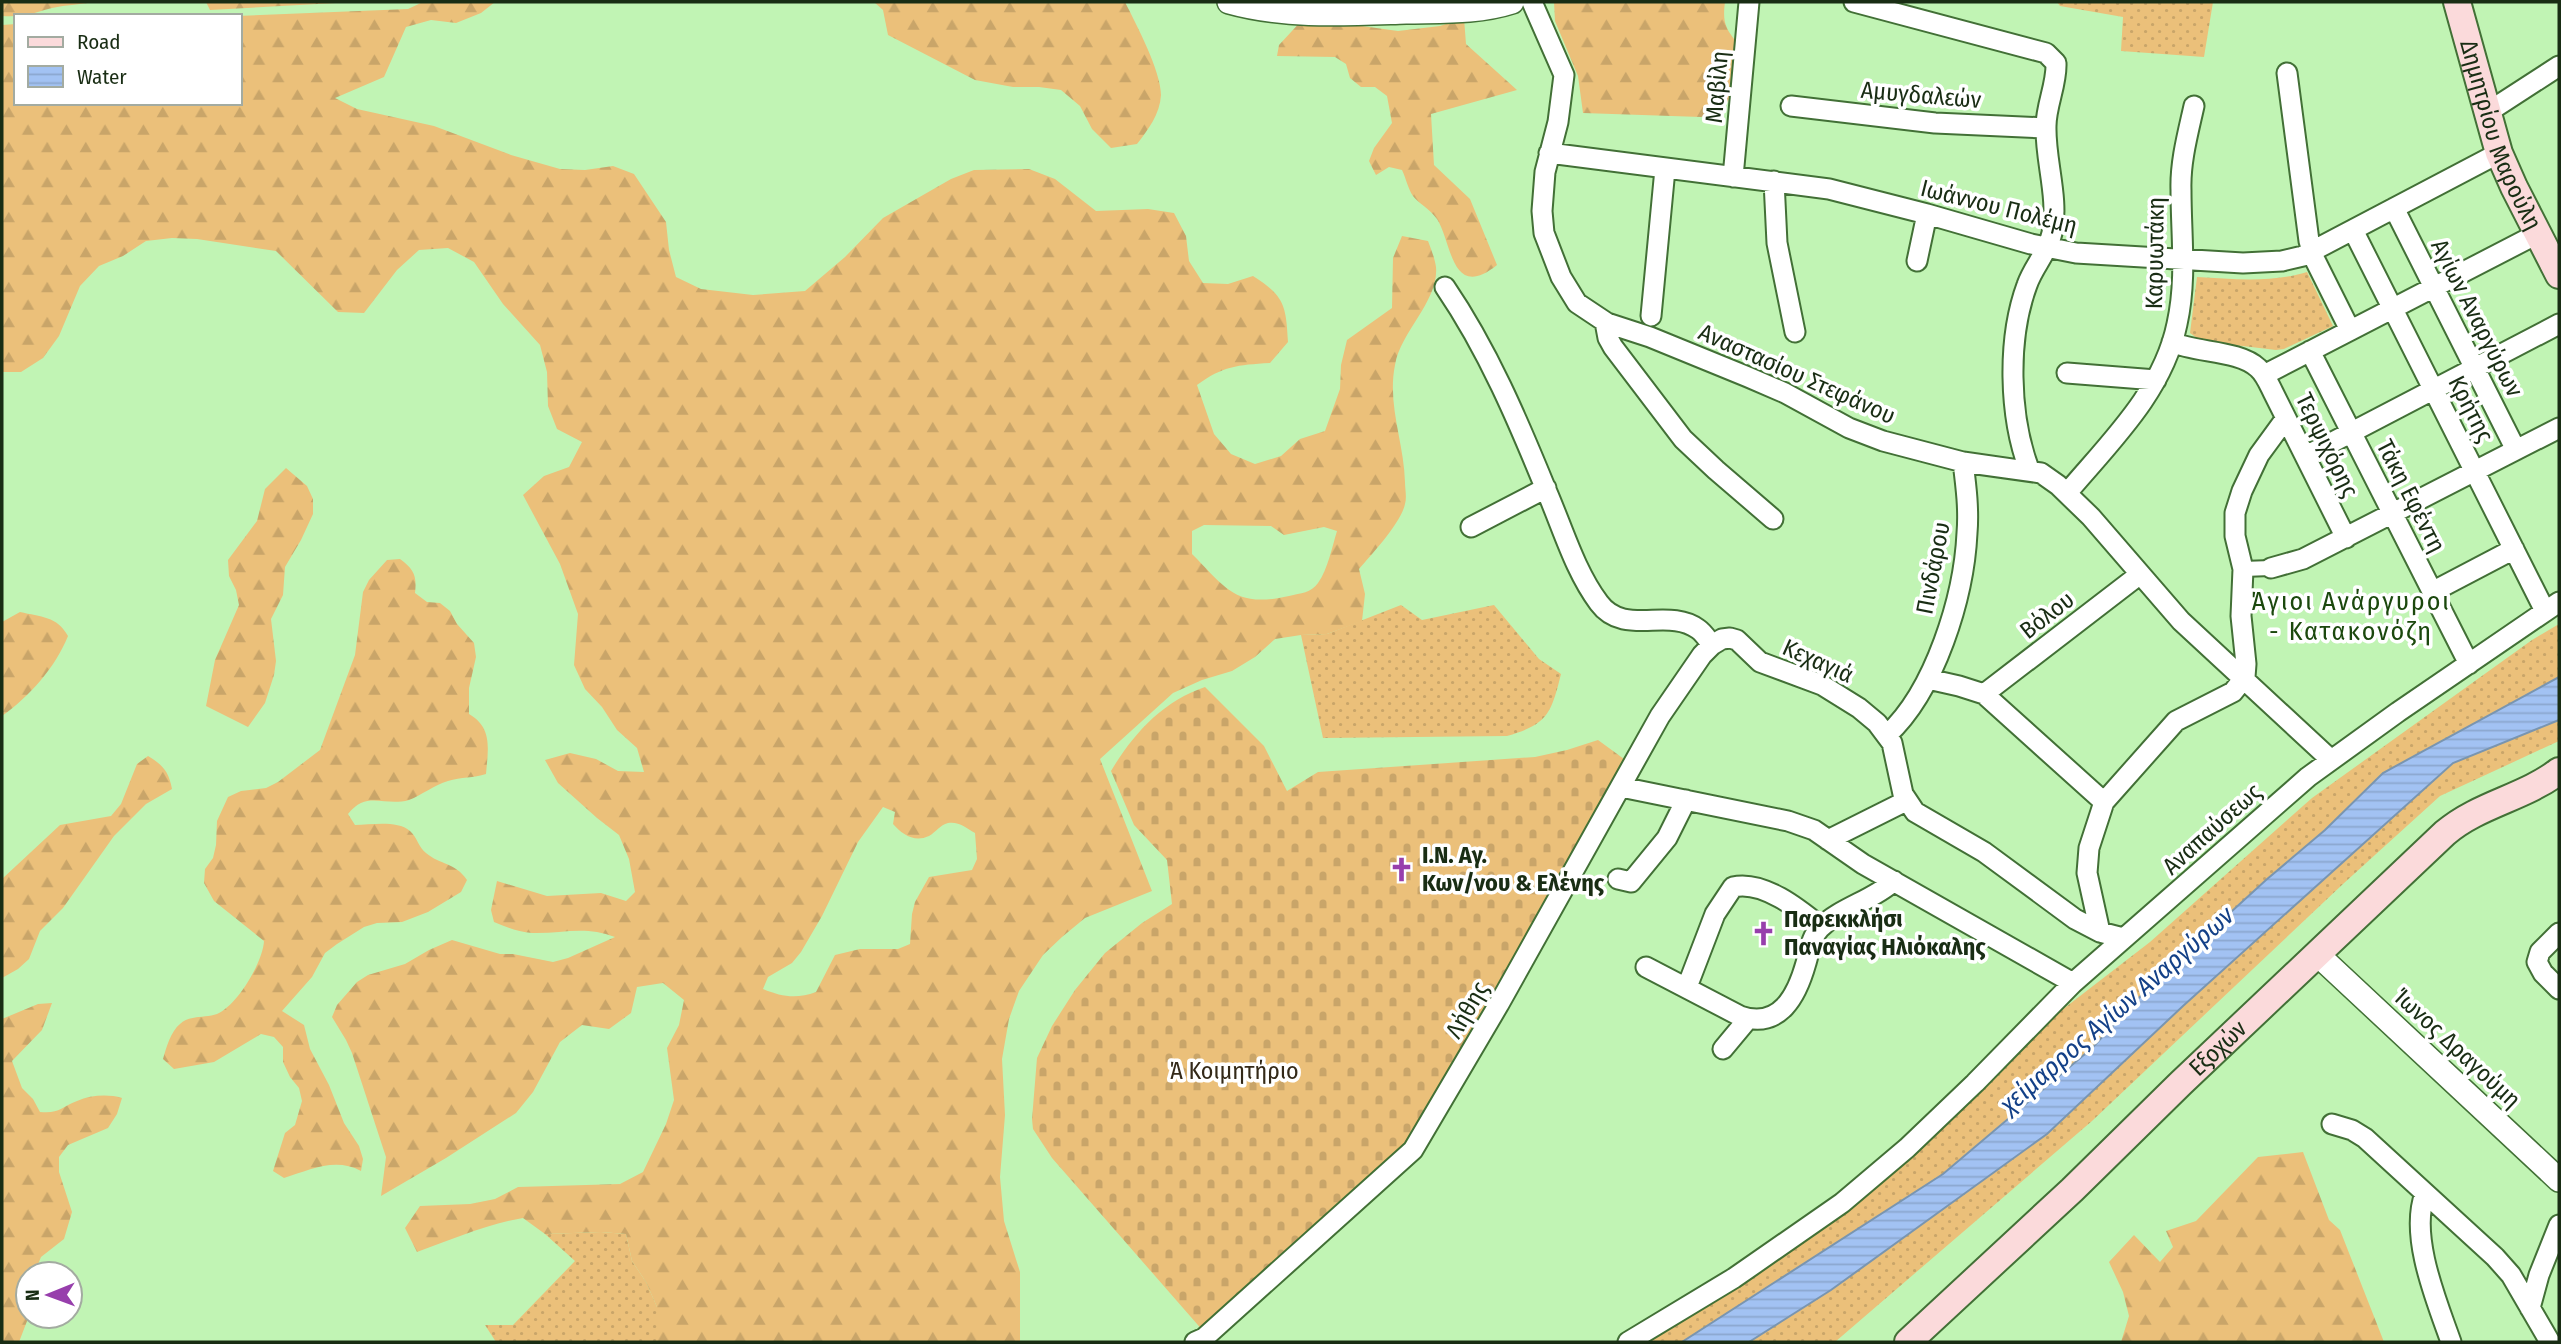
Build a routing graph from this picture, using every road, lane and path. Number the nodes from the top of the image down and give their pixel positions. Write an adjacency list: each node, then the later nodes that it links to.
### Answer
1 (1229, 2): 7 (street)
2 (1512, 2): 7 (street)
3 (1532, 2): 14 (street, Αναστασίου Στεφάνου)
4 (1749, 2): 17 (street, Μαβίλη)
5 (1854, 2): 13 (street)
6 (2457, 2): 12 (main road, Δημητρίου Μαρούλη)
7 (1433, 7)
8 (2559, 66): 12 (street)
9 (2287, 73): 24 (street)
10 (1791, 106): 13 (street, Αμυγδαλεών)
11 (2194, 106): 25 (street, Καρυωτάκη)
12 (2488, 112): 15 (main road, Δημητρίου Μαρούλη)
13 (2046, 128): 23 (street)
14 (1549, 153): 16 (street, Ιωάννου Πολέμη); 32 (street, Αναστασίου Στεφάνου)
15 (2499, 153): 19 (street, Ιωάννου Πολέμη); 22 (main road, Δημητρίου Μαρούλη)
16 (1665, 169): 17 (street, Ιωάννου Πολέμη); 31 (street)
17 (1733, 177): 18 (street, Ιωάννου Πολέμη)
18 (1774, 181): 20 (street, Ιωάννου Πολέμη); 35 (street)
19 (2394, 208): 21 (street, Ιωάννου Πολέμη); 29 (street, Αγίων Αναργύρων)
20 (1927, 214): 23 (street, Ιωάννου Πολέμη); 26 (street)
21 (2353, 230): 24 (street, Ιωάννου Πολέμη); 30 (street, Κρήτης)
22 (2537, 234): 27 (main road, Δημητρίου Μαρούλη); 29 (street)
23 (2046, 248): 25 (street, Ιωάννου Πολέμη); 49 (street)
24 (2312, 252): 25 (street, Ιωάννου Πολέμη); 34 (street)
25 (2184, 260): 36 (street, Καρυωτάκη)
26 (1917, 261)
27 (2557, 266)
28 (1445, 286): 51 (street)
29 (2434, 287): 30 (street); 38 (street, Αγίων Αναργύρων)
30 (2393, 308): 34 (street); 42 (street, Κρήτης)
31 (1651, 316)
32 (1605, 322): 48 (street, Αναστασίου Στεφάνου); 54 (street)
33 (2559, 324): 38 (street)
34 (2350, 330): 37 (street)
35 (1795, 332)
36 (2172, 342): 40 (street); 41 (street, Καρυωτάκη)
37 (2309, 351): 40 (street); 45 (street, Τάκη Εφέντη)
38 (2475, 368): 42 (street); 46 (street, Αγίων Αναργύρων)
39 (2067, 373): 41 (street)
40 (2264, 375): 43 (street, Τερψιχόρης)
41 (2155, 380): 52 (street, Καρυωτάκη)
42 (2434, 390): 45 (street); 50 (street, Κρήτης)
43 (2286, 418): 47 (street, Τερψιχόρης); 59 (street)
44 (2559, 428): 46 (street)
45 (2351, 433): 47 (street); 53 (street, Τάκη Εφέντη)
46 (2516, 450): 50 (street)
47 (2306, 456): 56 (street, Τερψιχόρης)
48 (1963, 462): 49 (street, Αναστασίου Στεφάνου); 66 (street, Πινδάρου)
49 (2029, 469): 52 (street, Αναστασίου Στεφάνου)
50 (2475, 472): 53 (street); 57 (street, Κρήτης)
51 (1546, 488): 55 (street); 63 (street)
52 (2067, 493): 60 (street, Αναστασίου Στεφάνου)
53 (2393, 514): 56 (street); 61 (street, Τάκη Εφέντη)
54 (1773, 519)
55 (1471, 527)
56 (2346, 538): 58 (street)
57 (2514, 549): 61 (street); 62 (street, Κρήτης)
58 (2271, 568): 59 (street)
59 (2243, 569): 65 (street)
60 (2139, 575): 65 (street, Αναστασίου Στεφάνου); 67 (street, Βόλου)
61 (2432, 592): 64 (street, Τάκη Εφέντη)
62 (2552, 606): 64 (street, Αναπαύσεως)
63 (1712, 645): 68 (street, Κεχαγιά); 71 (street, Λήθης)
64 (2469, 664): 69 (street, Αναπαύσεως)
65 (2244, 679): 69 (street, Αναστασίου Στεφάνου); 74 (street)
66 (1928, 680): 67 (street); 68 (street, Πινδάρου)
67 (1984, 694): 74 (street)
68 (1887, 735): 73 (street, Κεχαγιά)
69 (2330, 759): 81 (street, Αναπαύσεως)
70 (2555, 779): 82 (main road, Εξοχών)
71 (1621, 787): 72 (street); 94 (street, Λήθης)
72 (1686, 800): 75 (street); 76 (street)
73 (1906, 801): 75 (street); 79 (street)
74 (2104, 802): 79 (street)
75 (1828, 840): 77 (street)
76 (1618, 879)
77 (1894, 881): 78 (street); 84 (street)
78 (1821, 927): 85 (street); 87 (street)
79 (2100, 932): 81 (street)
80 (2559, 933): 86 (street)
81 (2123, 938): 84 (street, Αναπαύσεως)
82 (2318, 955): 90 (street, Ίωνος Δραγούμη); 96 (main road, Εξοχών)
83 (1646, 968): 85 (street)
84 (2073, 983): 95 (street, Αναπαύσεως)
85 (1686, 987): 87 (street)
86 (2559, 989)
87 (1748, 1019): 88 (street)
88 (1723, 1049)
89 (2332, 1124): 91 (street)
90 (2559, 1180)
91 (2425, 1194): 93 (street); 97 (street)
92 (2559, 1226): 93 (street)
93 (2530, 1308): 98 (street)
94 (1195, 1342)
95 (1628, 1342)
96 (1908, 1342)
97 (2451, 1342)
98 (2550, 1342)

